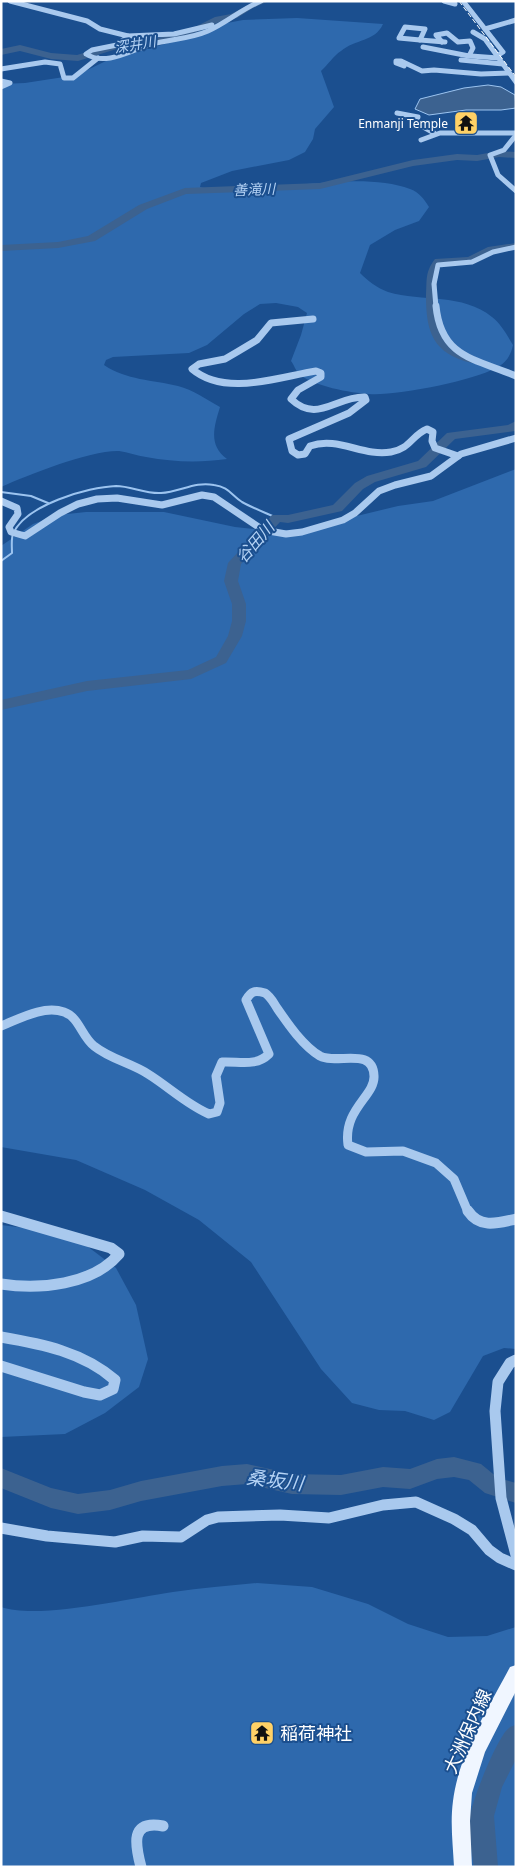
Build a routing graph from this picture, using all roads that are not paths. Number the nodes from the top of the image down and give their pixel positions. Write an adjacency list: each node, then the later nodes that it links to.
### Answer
1 (10, 1): 10 (street)
2 (261, 1): 7 (street)
3 (444, 1): 5 (street)
4 (463, 1): 8 (street)
5 (456, 4)
6 (516, 20): 8 (street)
7 (221, 24): 10 (street); 17 (street)
8 (485, 29): 16 (street)
9 (473, 32): 16 (street)
10 (128, 36): 17 (street)
11 (420, 40): 11 (street); 12 (street)
12 (442, 42): 13 (street); 13 (street)
13 (458, 42): 15 (street)
14 (423, 47): 15 (street)
15 (469, 56): 16 (street)
16 (498, 57): 19 (street)
17 (98, 58): 21 (street)
18 (453, 58): 19 (street)
19 (503, 64): 22 (street)
20 (404, 66): 22 (street)
21 (1, 69)
22 (509, 73): 24 (street)
23 (1, 81): 25 (street)
24 (516, 82)
25 (1, 87)
26 (397, 113): 27 (street)
27 (434, 134): 28 (street); 29 (street)
28 (516, 134): 30 (street)
29 (421, 140)
30 (516, 191)
31 (516, 247): 33 (street)
32 (313, 319): 35 (street)
33 (516, 376)
34 (516, 438): 35 (street)
35 (458, 456): 36 (street)
36 (1, 501)
37 (1, 1026): 39 (street)
38 (1, 1216): 40 (street)
39 (516, 1219)
40 (1, 1284)
41 (1, 1337): 43 (street)
42 (516, 1360): 45 (street)
43 (1, 1366)
44 (1, 1528): 46 (street)
45 (516, 1555)
46 (516, 1565)
47 (516, 1673): 50 (main road, 大洲保内線)
48 (164, 1826): 49 (street)
49 (141, 1867)
50 (463, 1867)

